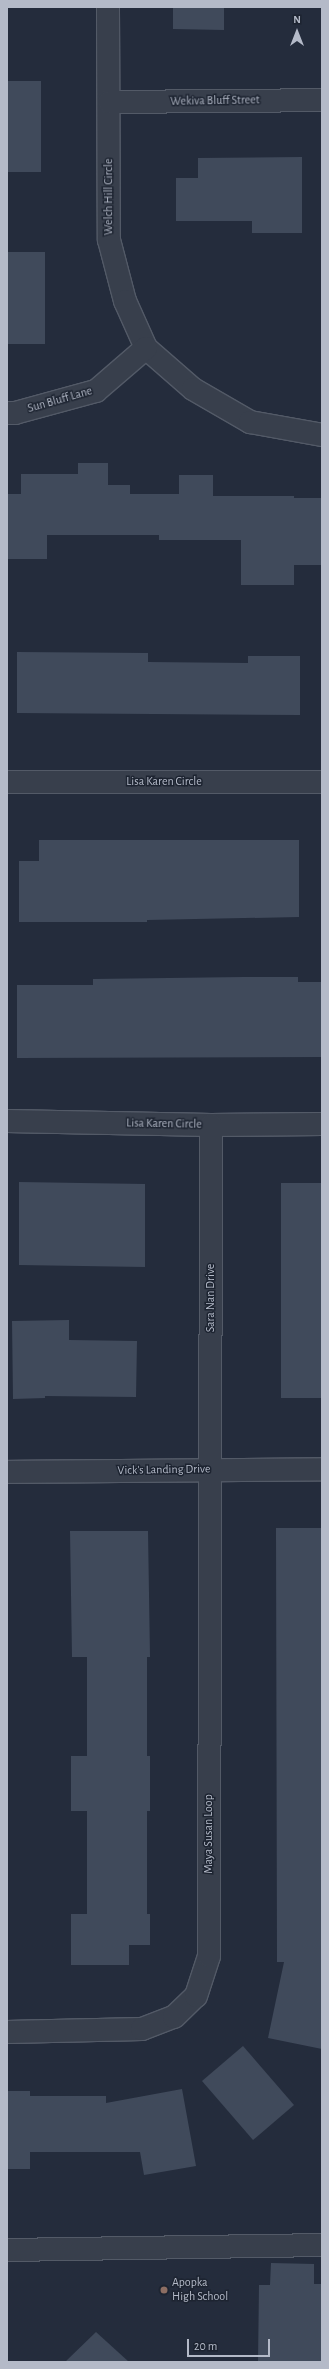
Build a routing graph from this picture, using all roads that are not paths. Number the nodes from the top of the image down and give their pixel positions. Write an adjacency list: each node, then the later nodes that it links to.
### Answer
1 (108, 7): 3 (street, Welch Hill Circle)
2 (322, 100): 3 (street, Wekiva Bluff Street)
3 (109, 102): 4 (street, Welch Hill Circle)
4 (146, 348): 5 (street, Sun Bluff Lane); 6 (street, Welch Hill Circle)
5 (7, 413)
6 (322, 435)
7 (7, 782): 8 (street, Lisa Karen Circle)
8 (322, 782)
9 (7, 1121): 11 (street, Lisa Karen Circle)
10 (322, 1124): 11 (street, Lisa Karen Circle)
11 (211, 1125): 13 (street, Sara Nan Drive)
12 (322, 1469): 13 (street, Vick's Landing Drive)
13 (211, 1470): 14 (street, Vick's Landing Drive); 15 (street, Maya Susan Loop)
14 (7, 1472)
15 (7, 2032)
16 (322, 2245): 17 (street)
17 (7, 2250)

